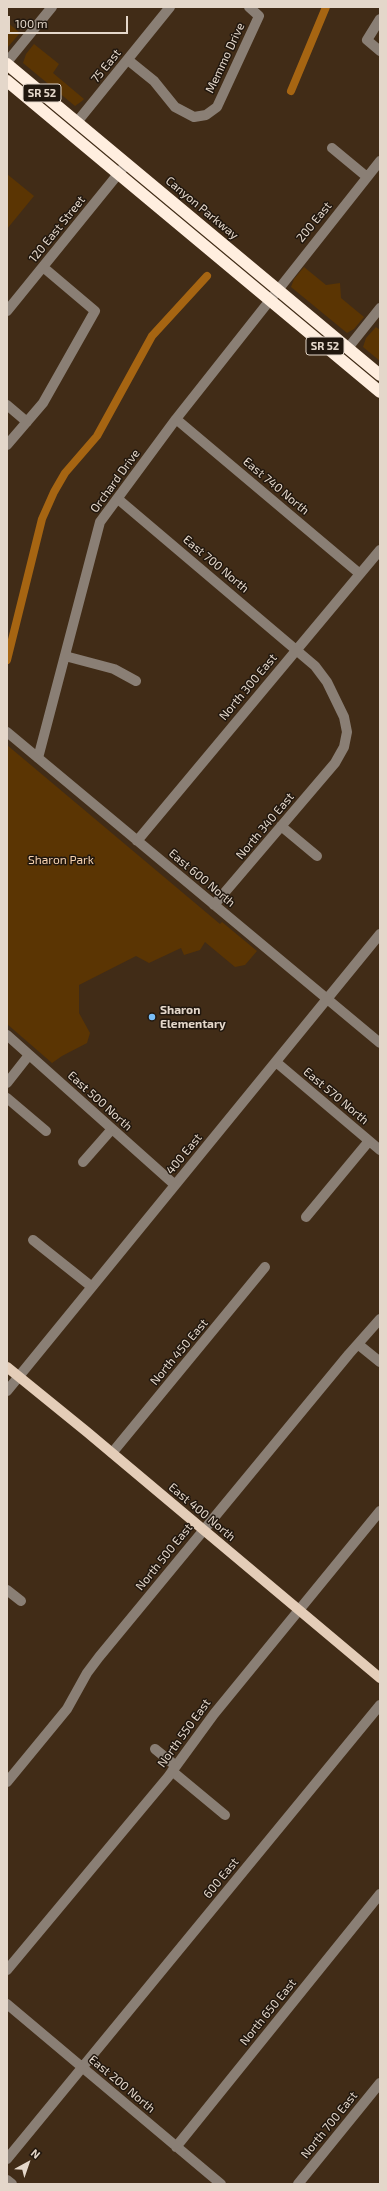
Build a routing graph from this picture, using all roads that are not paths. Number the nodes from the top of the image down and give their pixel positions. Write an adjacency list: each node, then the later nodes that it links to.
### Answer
1 (52, 7): 7 (street)
2 (170, 7): 6 (street, 75 East)
3 (249, 7): 6 (street, Memmo Drive)
4 (380, 19): 5 (street)
5 (380, 51)
6 (128, 60): 9 (street, 75 East)
7 (7, 63): 9 (highway, Canyon Parkway / SR 52)
8 (7, 81): 13 (highway, SR 52)
9 (77, 122): 12 (highway, Canyon Parkway / SR 52)
10 (332, 148): 14 (street)
11 (380, 161): 14 (street, 200 East)
12 (127, 164): 13 (street, 120 East Street); 16 (highway, Canyon Parkway / SR 52)
13 (118, 174): 15 (street, 120 East Street); 17 (highway, SR 52)
14 (367, 177): 16 (street, 200 East)
15 (43, 267): 19 (street, 120 East Street); 25 (street)
16 (278, 290): 17 (street, 200 East); 20 (highway, Canyon Parkway / SR 52)
17 (270, 300): 22 (highway, SR 52); 24 (street, Orchard Drive)
18 (380, 308): 20 (street)
19 (7, 311)
20 (348, 348): 21 (highway, Canyon Parkway / SR 52)
21 (380, 375)
22 (380, 392)
23 (7, 405): 25 (street)
24 (176, 419): 27 (street, Orchard Drive); 29 (street, East 740 North)
25 (27, 422): 26 (street)
26 (7, 445)
27 (118, 499): 30 (street, East 700 North); 31 (street, Orchard Drive)
28 (380, 550): 29 (street, North 300 East)
29 (360, 574): 30 (street, North 300 East)
30 (296, 649): 35 (street, East 700 North); 37 (street, North 300 East)
31 (65, 656): 32 (street); 34 (street, Orchard Drive)
32 (136, 681)
33 (7, 732): 34 (street, East 600 North)
34 (38, 758): 37 (street, East 600 North)
35 (335, 763): 36 (street, North 340 East)
36 (281, 826): 38 (street); 39 (street, North 340 East)
37 (137, 841): 39 (street, East 600 North)
38 (317, 856)
39 (214, 905): 41 (street, East 600 North)
40 (380, 934): 41 (street, 400 East)
41 (327, 999): 43 (street, East 600 North); 45 (street, 400 East)
42 (7, 1036): 44 (street, East 500 North)
43 (380, 1043)
44 (29, 1055): 46 (street); 48 (street, East 500 North)
45 (276, 1062): 50 (street, East 570 North); 53 (street, 400 East)
46 (7, 1083)
47 (7, 1098): 49 (street)
48 (112, 1129): 52 (street); 53 (street, East 500 North)
49 (46, 1131)
50 (369, 1141): 51 (street, East 570 North); 54 (street)
51 (380, 1150)
52 (83, 1162)
53 (175, 1185): 57 (street, 400 East)
54 (306, 1216)
55 (33, 1240): 57 (street)
56 (265, 1268): 64 (street, North 450 East)
57 (92, 1287): 62 (street, 400 East)
58 (380, 1319): 59 (street, North 500 East)
59 (359, 1344): 60 (street); 66 (street, North 500 East)
60 (380, 1362)
61 (7, 1367): 62 (main road, East 400 North)
62 (19, 1376): 63 (street, 400 East); 64 (main road, East 400 North)
63 (7, 1391)
64 (112, 1453): 66 (main road, East 400 North)
65 (380, 1511): 69 (street, North 550 East)
66 (203, 1530): 69 (main road, East 400 North); 74 (street, North 500 East)
67 (7, 1590): 68 (street)
68 (21, 1601)
69 (298, 1610): 70 (main road, East 400 North); 73 (street, North 550 East)
70 (380, 1678)
71 (380, 1705): 79 (street, 600 East)
72 (155, 1749): 73 (street)
73 (174, 1768): 75 (street); 77 (street, North 550 East)
74 (7, 1782)
75 (225, 1815)
76 (380, 1894): 81 (street, North 650 East)
77 (7, 1970)
78 (7, 2004): 79 (street, East 200 North)
79 (82, 2067): 81 (street, East 200 North); 82 (street, 600 East)
80 (380, 2083): 86 (street, North 700 East)
81 (176, 2146): 85 (street, East 200 North)
82 (7, 2159)
83 (7, 2180): 84 (street)
84 (12, 2184)
85 (221, 2184)
86 (298, 2184)

